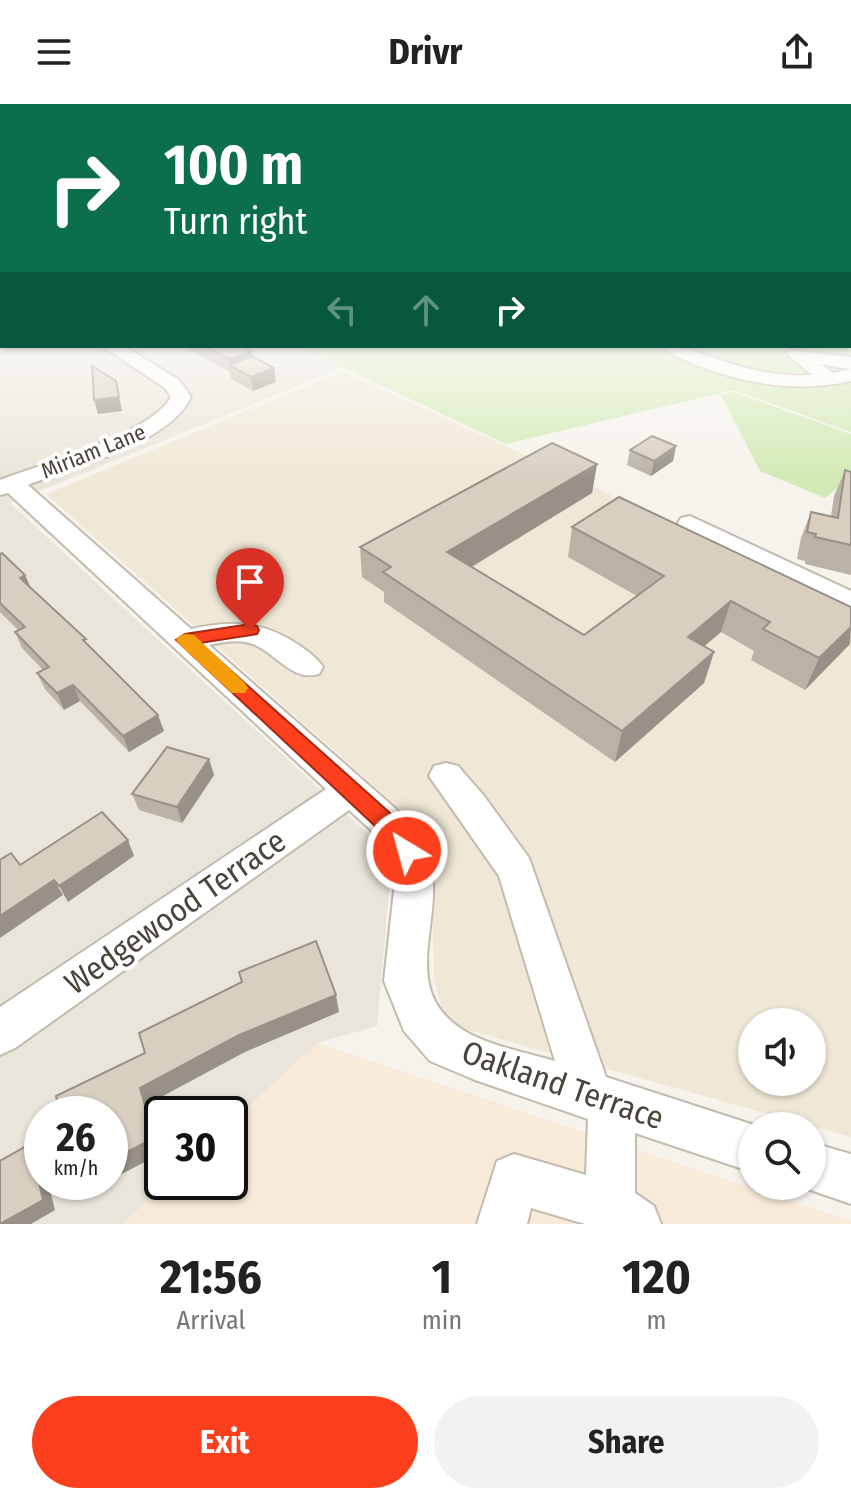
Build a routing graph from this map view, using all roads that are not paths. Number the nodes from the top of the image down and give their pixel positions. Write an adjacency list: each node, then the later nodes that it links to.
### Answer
1 (160, 376): 5 (street, Miriam Lane)
2 (757, 376): 4 (street)
3 (841, 376): 4 (street)
4 (827, 378)
5 (6, 486): 8 (street, Oakland Terrace)
6 (690, 523): 7 (street)
7 (851, 602)
8 (185, 640): 9 (street); 11 (street, Oakland Terrace)
9 (308, 667)
10 (446, 776): 13 (street)
11 (351, 790): 12 (street, Wedgewood Terrace); 13 (street, Oakland Terrace)
12 (0, 1033)
13 (601, 1100): 14 (street, Oakland Terrace); 17 (street)
14 (738, 1144)
15 (826, 1171): 16 (street)
16 (851, 1179)
17 (619, 1218): 18 (street)
18 (502, 1224)

